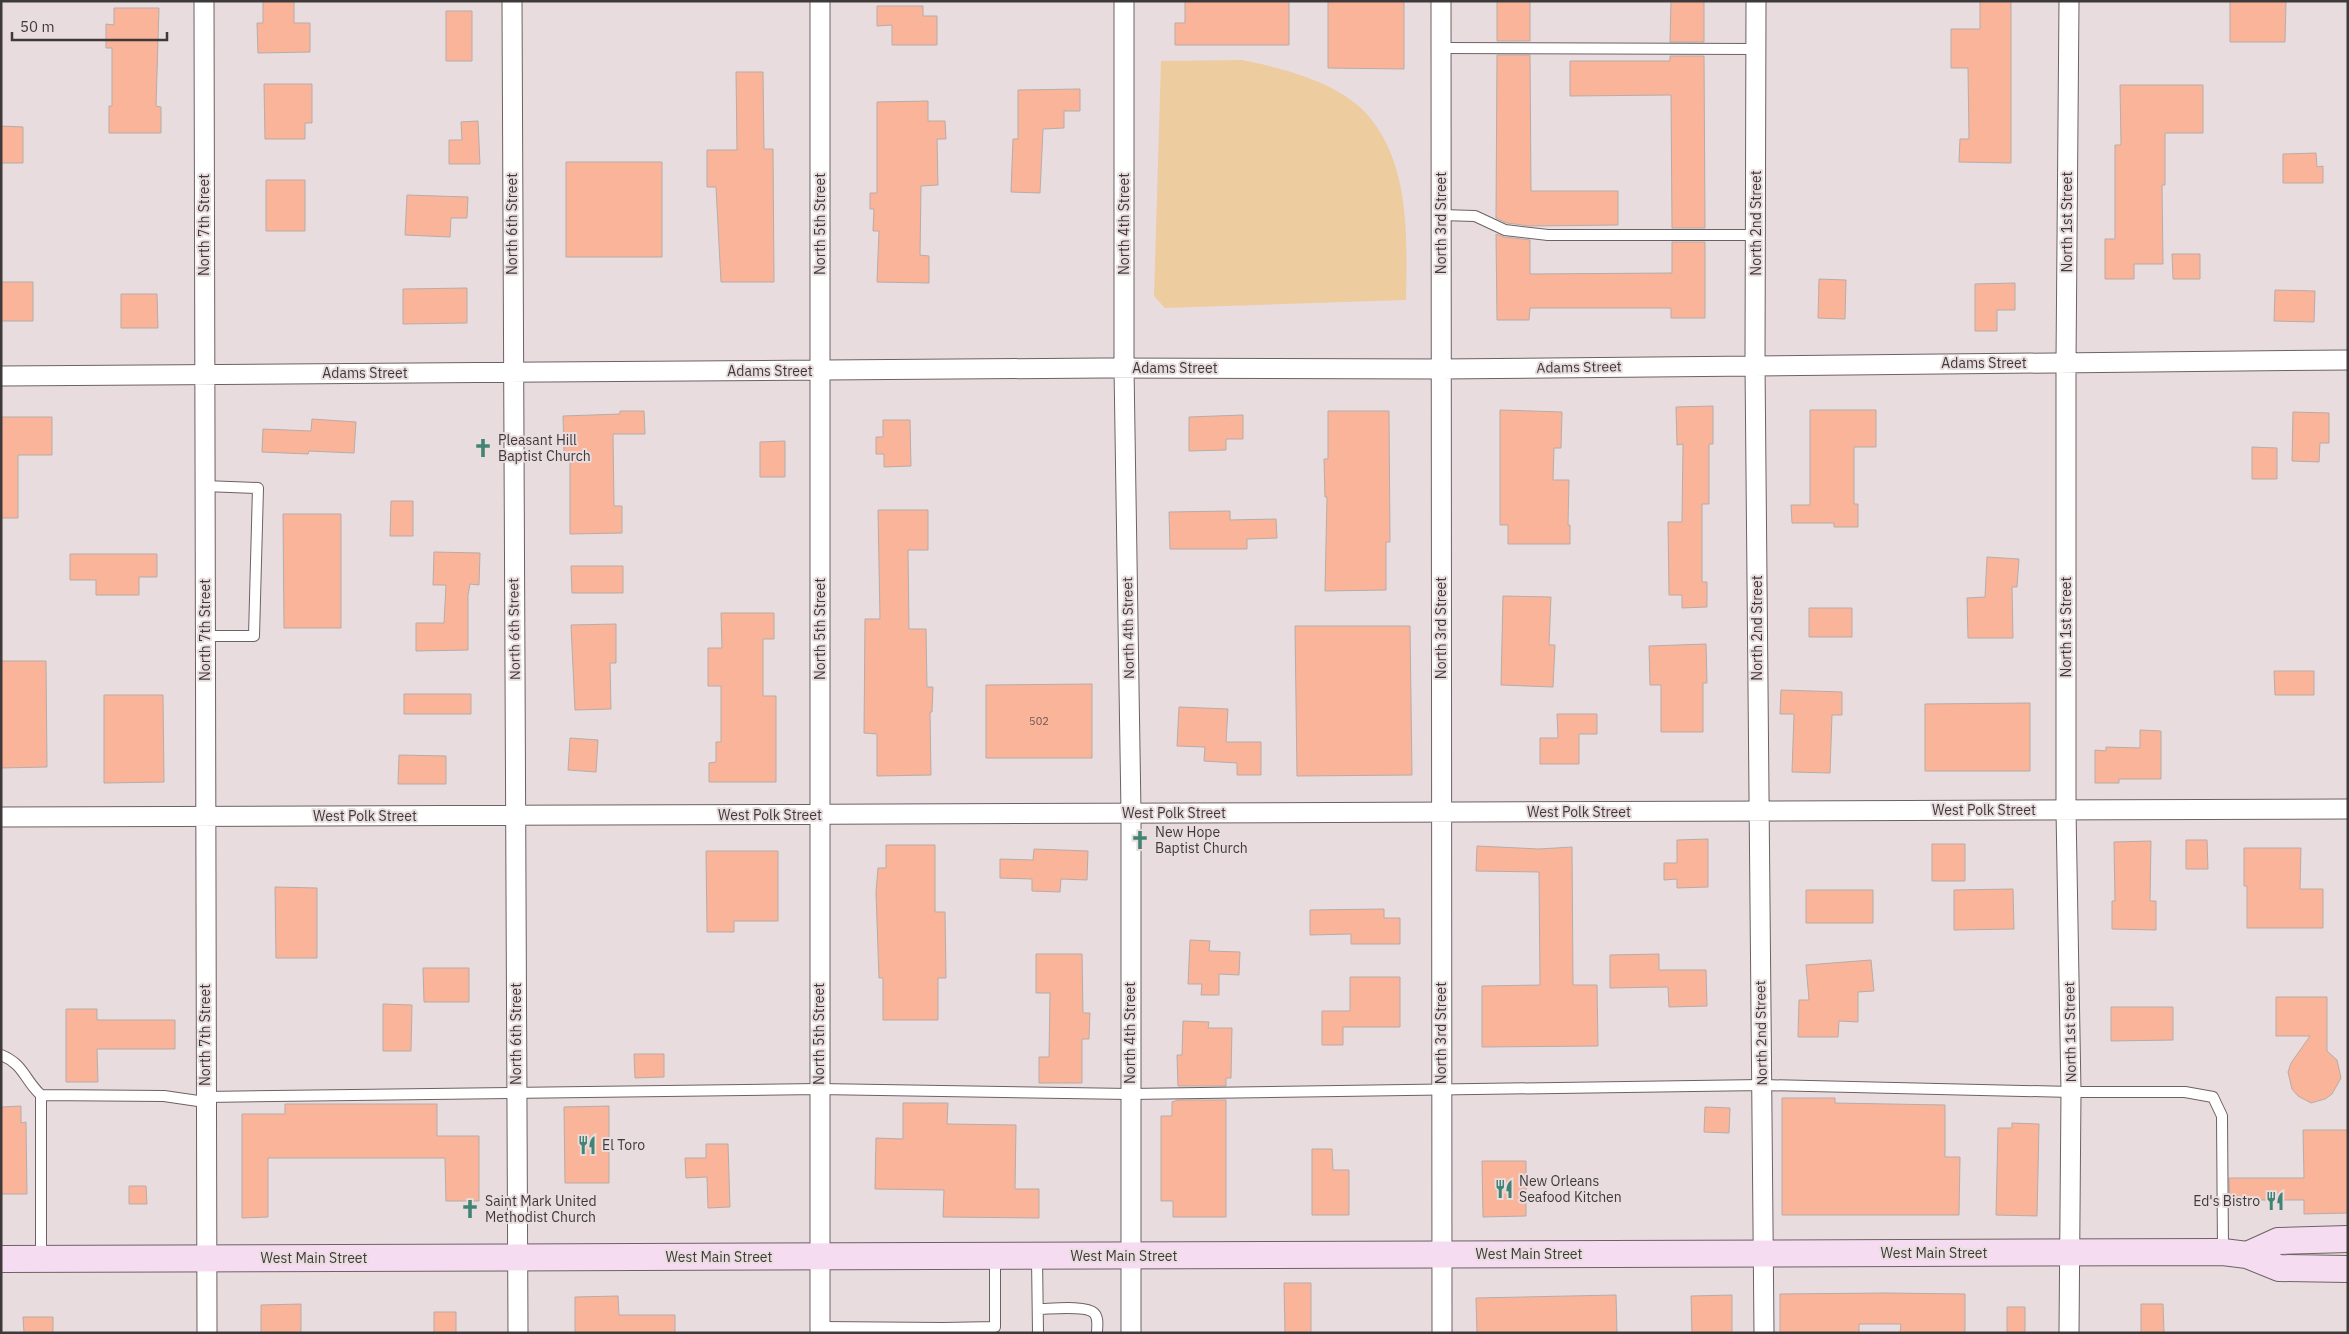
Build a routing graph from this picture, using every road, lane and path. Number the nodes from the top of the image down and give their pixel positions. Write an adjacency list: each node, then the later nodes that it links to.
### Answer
1 (204, 1): 19 (street, North 7th Street)
2 (512, 1): 18 (street, North 6th Street)
3 (820, 1): 17 (street, North 5th Street)
4 (1124, 1): 15 (street, North 4th Street)
5 (1441, 1): 8 (street, North 3rd Street)
6 (1756, 1): 9 (street, North 2nd Street)
7 (2069, 1): 13 (street, North 1st Street)
8 (1441, 48): 9 (lane); 10 (street, North 3rd Street)
9 (1756, 50): 11 (street, North 2nd Street)
10 (1441, 215): 11 (lane); 16 (street, North 3rd Street)
11 (1756, 235): 14 (street, North 2nd Street)
12 (2348, 360): 13 (street, Adams Street)
13 (2066, 362): 14 (street, Adams Street); 24 (street, North 1st Street)
14 (1755, 364): 16 (street, Adams Street); 25 (street, North 2nd Street)
15 (1124, 368): 16 (street, Adams Street); 17 (street, Adams Street); 27 (street, North 4th Street)
16 (1441, 368): 26 (street, North 3rd Street)
17 (820, 370): 18 (street, Adams Street); 28 (street, North 5th Street)
18 (512, 372): 19 (street, Adams Street); 29 (street, North 6th Street)
19 (204, 374): 20 (street, Adams Street); 21 (street, North 7th Street)
20 (1, 376)
21 (204, 486): 22 (street, North 7th Street); 22 (lane)
22 (204, 636): 30 (street, North 7th Street)
23 (2348, 809): 24 (street, West Polk Street)
24 (2066, 810): 25 (street, West Polk Street); 36 (street, North 1st Street)
25 (1758, 811): 26 (street, West Polk Street); 33 (street, North 2nd Street)
26 (1441, 812): 27 (street, West Polk Street); 35 (street, North 3rd Street)
27 (1131, 813): 28 (street, West Polk Street); 38 (street, North 4th Street)
28 (820, 814): 29 (street, West Polk Street); 34 (street, North 5th Street)
29 (516, 815): 30 (street, West Polk Street); 37 (street, North 6th Street)
30 (205, 816): 31 (street, West Polk Street); 40 (street, North 7th Street)
31 (1, 817)
32 (1, 1055): 39 (lane)
33 (1762, 1085): 35 (lane); 36 (lane); 44 (street, North 2nd Street)
34 (819, 1089): 37 (lane); 38 (lane); 49 (street, North 5th Street)
35 (1442, 1090): 38 (lane); 45 (street, North 3rd Street)
36 (2071, 1092): 42 (street, North 1st Street); 43 (lane)
37 (516, 1093): 40 (lane); 51 (street, North 6th Street)
38 (1130, 1094): 48 (street, North 4th Street)
39 (41, 1095): 40 (lane); 53 (lane)
40 (205, 1099): 50 (street, North 7th Street)
41 (2348, 1239): 43 (main road, West Main Street)
42 (2069, 1253): 43 (main road, West Main Street); 44 (main road, West Main Street); 65 (street, North 1st Street)
43 (2235, 1253): 54 (main road, West Main Street)
44 (1764, 1254): 45 (main road, West Main Street); 64 (street, North 2nd Street)
45 (1441, 1255): 48 (main road, West Main Street); 63 (street, North 3rd Street)
46 (995, 1256): 47 (main road, West Main Street); 49 (main road, West Main Street); 57 (lane)
47 (1037, 1256): 48 (main road, West Main Street); 55 (lane)
48 (1130, 1256): 62 (street, North 4th Street)
49 (820, 1257): 51 (main road, West Main Street); 56 (street, North 5th Street)
50 (206, 1258): 51 (main road, West Main Street); 53 (main road, West Main Street); 58 (street, North 7th Street)
51 (518, 1258): 59 (street, North 6th Street)
52 (1, 1259): 53 (main road, West Main Street)
53 (41, 1259)
54 (2348, 1269)
55 (1038, 1309): 60 (lane); 61 (lane)
56 (820, 1330): 57 (lane)
57 (943, 1330)
58 (208, 1333)
59 (518, 1333)
60 (1038, 1333)
61 (1097, 1333)
62 (1131, 1333)
63 (1442, 1333)
64 (1764, 1333)
65 (2068, 1333)

